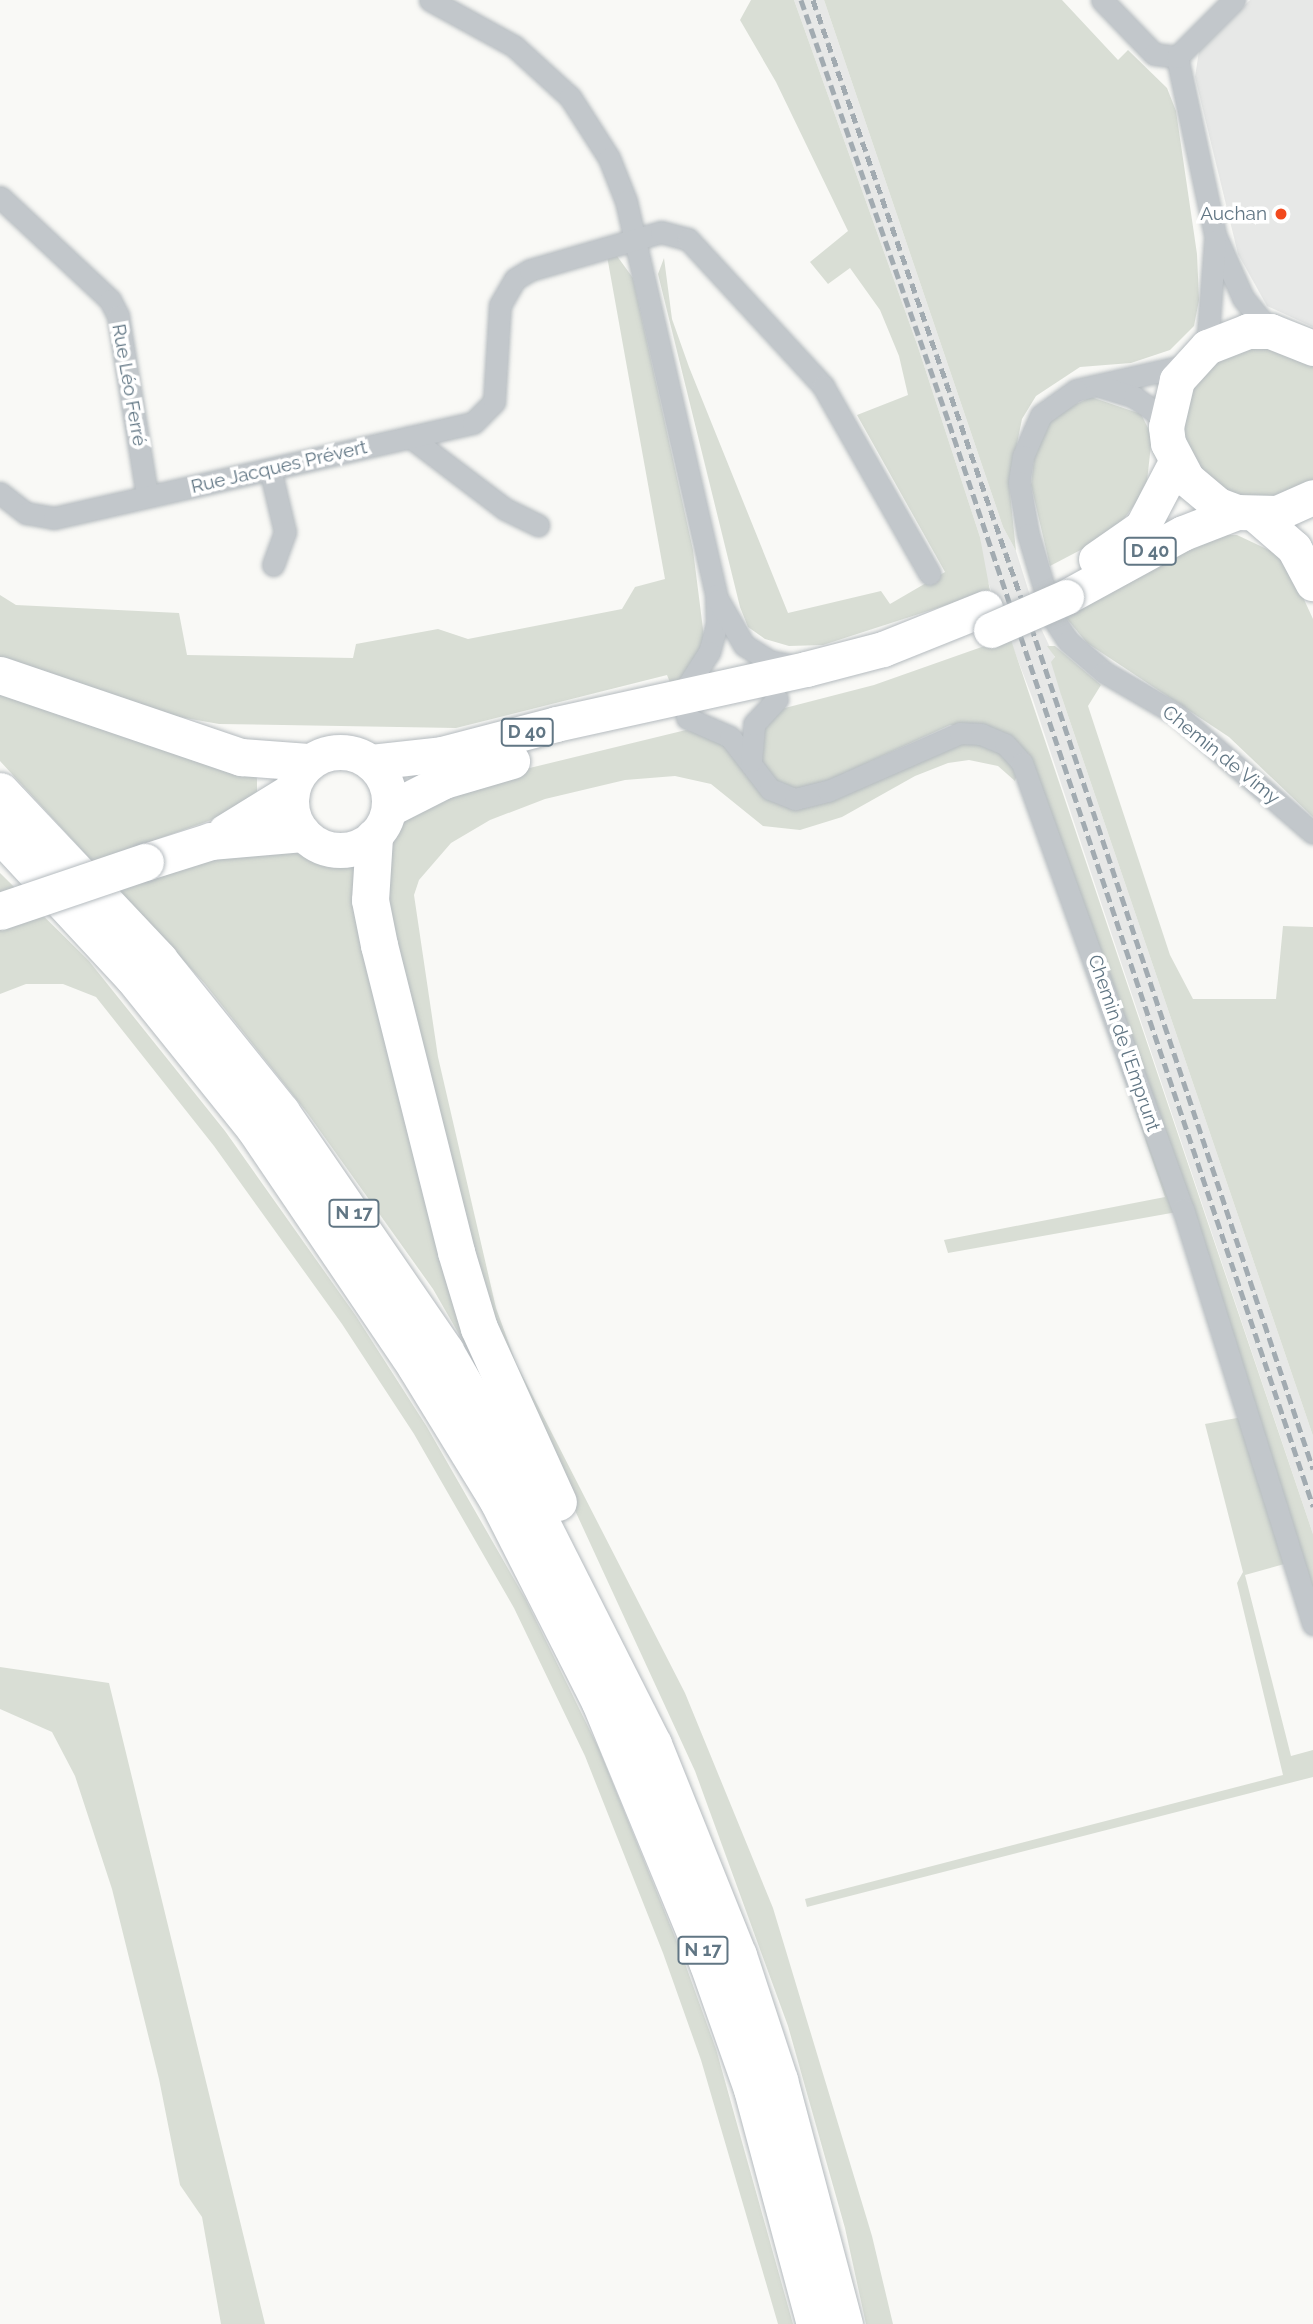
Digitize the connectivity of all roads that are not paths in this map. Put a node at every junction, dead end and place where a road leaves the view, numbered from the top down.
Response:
1 (430, 0) edge
2 (1102, 0) edge
3 (1234, 0) edge
4 (1177, 57) junction
5 (0, 197) edge
6 (1215, 235) junction
7 (635, 240) junction
8 (1270, 331) junction
9 (1313, 348) edge
10 (1197, 356) junction
11 (1094, 384) junction
12 (1166, 419) junction
13 (411, 438) junction
14 (1176, 462) junction
15 (270, 469) junction
16 (0, 494) edge
17 (148, 496) junction
18 (1313, 496) edge
19 (1246, 513) junction
20 (538, 524) dead end
21 (273, 565) dead end
22 (930, 574) dead end
23 (1313, 583) edge
24 (1062, 588) junction
25 (716, 595) junction
26 (988, 619) junction
27 (806, 668) junction
28 (0, 675) edge
29 (777, 699) junction
30 (685, 706) junction
31 (751, 761) junction
32 (371, 762) junction
33 (299, 777) junction
34 (0, 790) edge
35 (381, 823) junction
36 (302, 833) junction
37 (1313, 833) edge
38 (0, 834) edge
39 (211, 841) junction
40 (0, 861) edge
41 (0, 911) edge
42 (133, 978) junction
43 (1313, 1624) edge
44 (627, 1691) junction
45 (815, 2324) edge
46 (844, 2324) edge

1 - 7 street
2 - 4 street
3 - 4 street
4 - 6 street
5 - 17 street, Rue Léo Ferré
6 - 8 street
6 - 10 street
7 - 13 street, Rue Jacques Prévert
7 - 22 street, Rue Jacques Prévert
7 - 25 street
8 - 9 main road
8 - 10 main road
10 - 11 street, Chemin de Vimy
10 - 12 main road
11 - 12 street
11 - 37 street, Chemin de Vimy
12 - 14 main road
13 - 15 street, Rue Jacques Prévert
13 - 20 street
14 - 19 main road
14 - 24 main road, D 40
15 - 17 street, Rue Jacques Prévert
15 - 21 street
16 - 17 street, Rue Jacques Prévert
18 - 19 main road
19 - 23 main road
19 - 24 main road, D 40
24 - 26 main road, D 40
25 - 27 street
25 - 30 street
26 - 27 main road, D 40
26 - 29 main road, D 40
27 - 30 main road, D 40
28 - 33 highway
29 - 30 main road, D 40
29 - 31 street
30 - 31 street, Chemin de l'Emprunt
30 - 32 main road, D 40
30 - 35 main road, D 40
31 - 43 street, Chemin de l'Emprunt
32 - 33 main road
32 - 35 main road
33 - 36 main road
33 - 39 highway
34 - 44 highway, N 17
35 - 36 main road
35 - 44 highway
36 - 39 highway
38 - 42 highway, N 17
39 - 41 highway, bridge
40 - 42 highway
42 - 45 highway, N 17
44 - 46 highway, N 17

